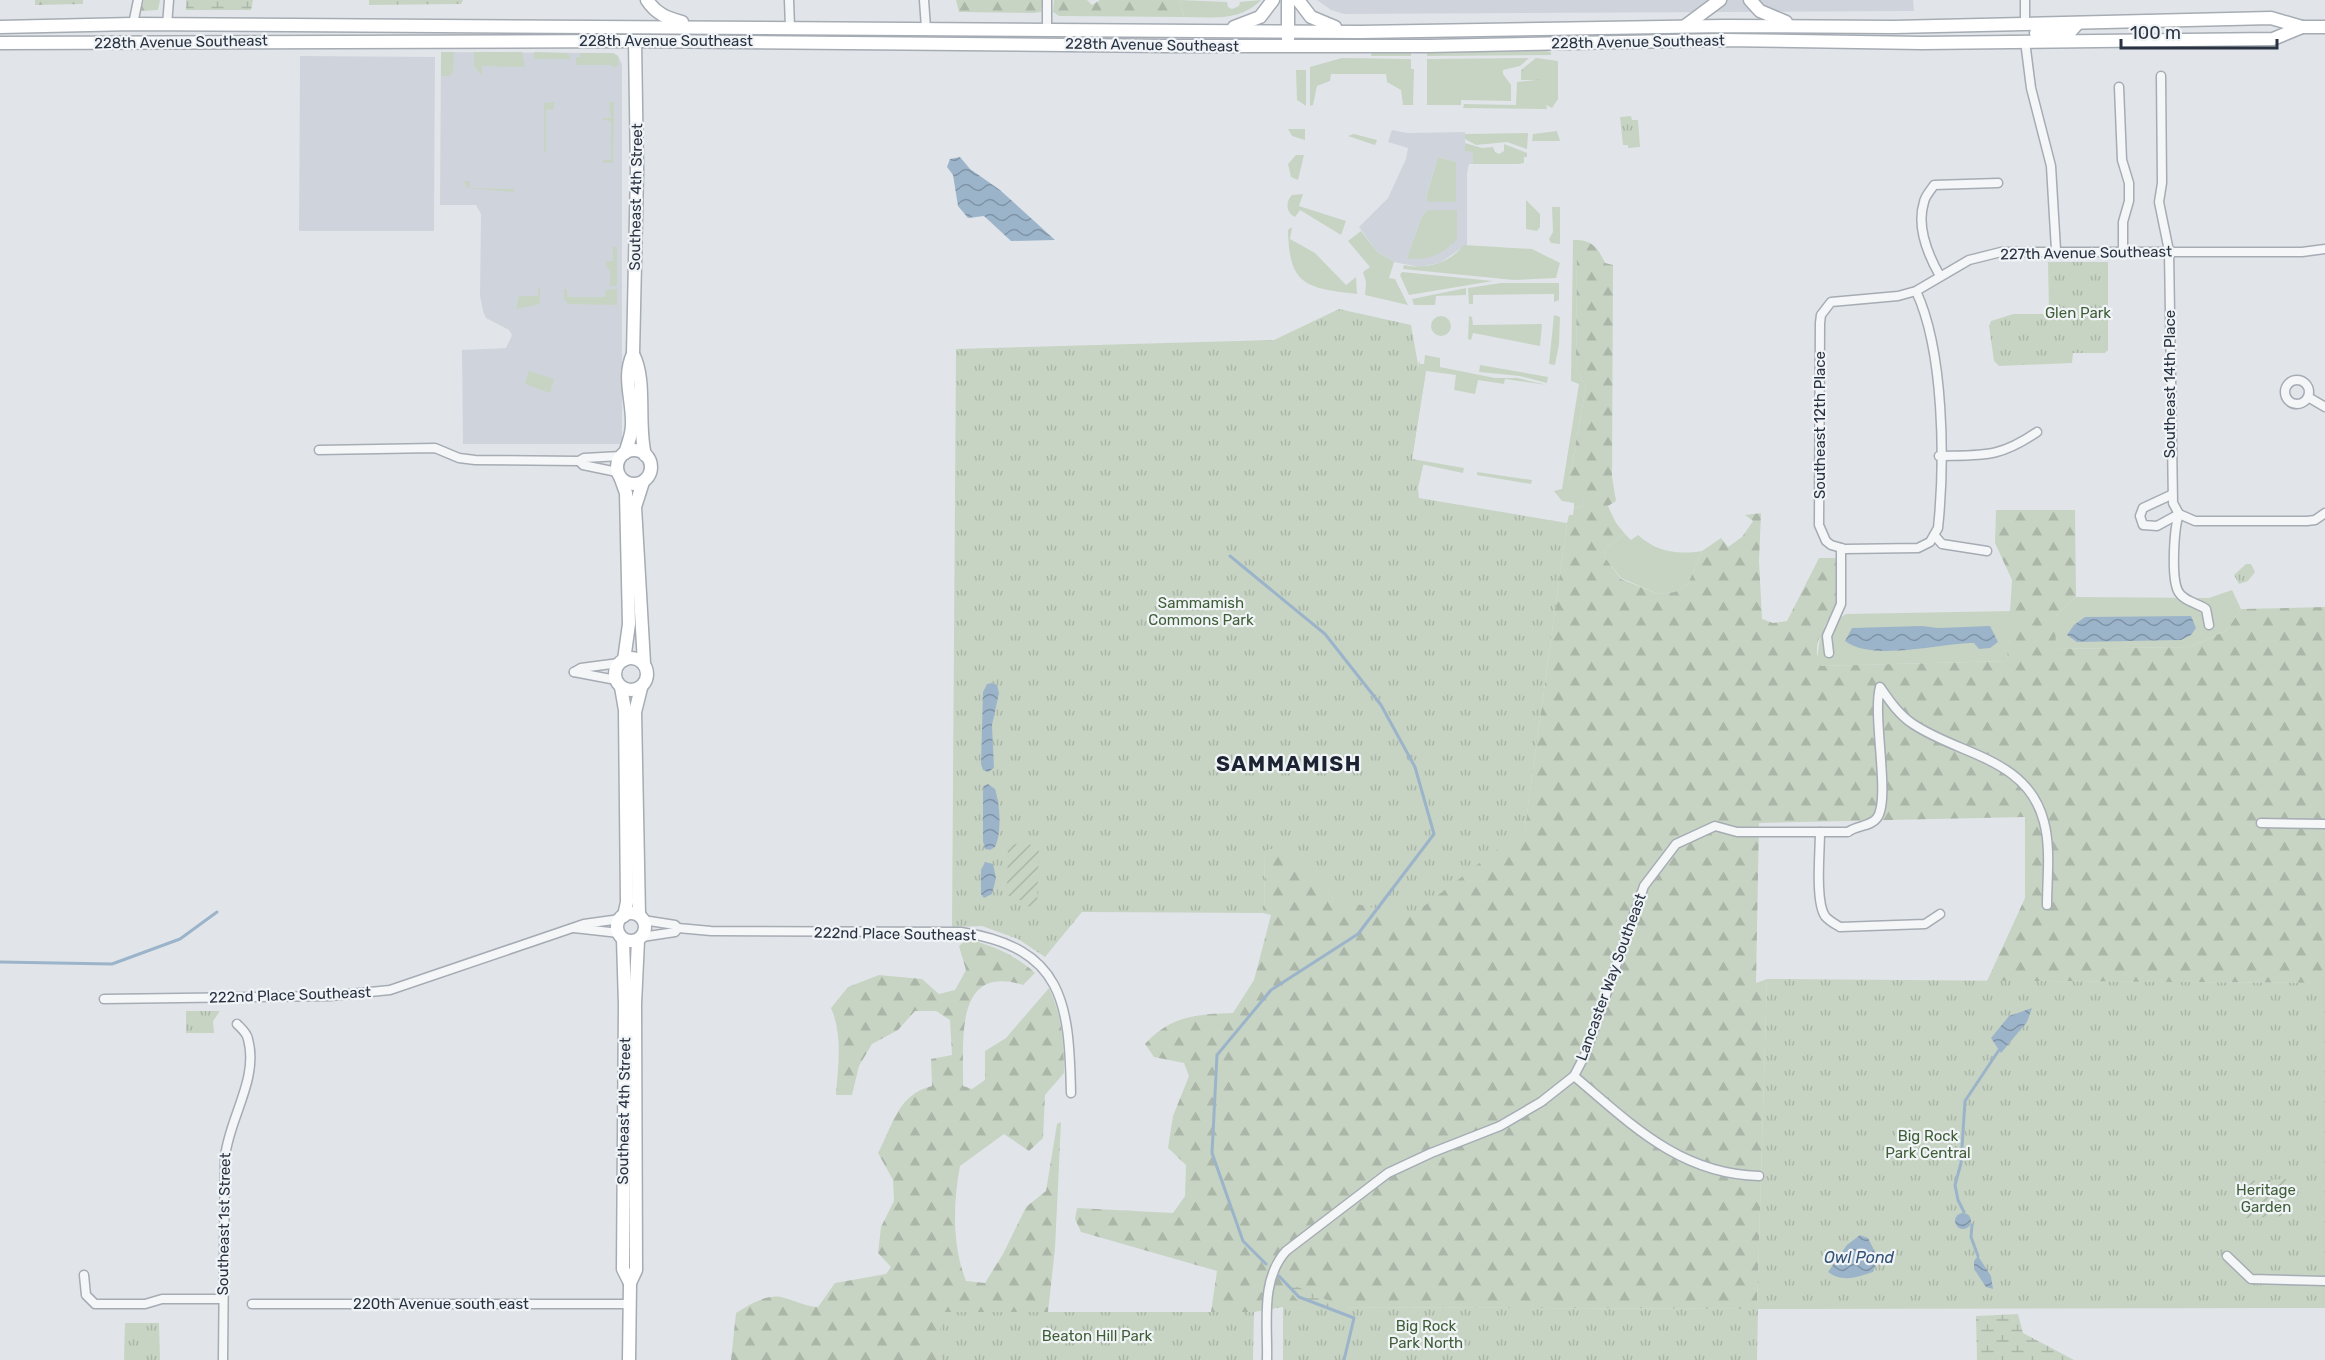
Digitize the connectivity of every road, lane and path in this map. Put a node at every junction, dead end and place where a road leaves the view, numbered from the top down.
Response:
1 (138, 0) edge
2 (169, 0) edge
3 (647, 0) edge
4 (789, 0) edge
5 (924, 0) edge
6 (1047, 0) edge
7 (1273, 0) edge
8 (1287, 0) edge
9 (1298, 0) edge
10 (1720, 0) edge
11 (1750, 0) edge
12 (2025, 0) edge
13 (2078, 23) junction
14 (134, 24) junction
15 (167, 24) junction
16 (2025, 24) junction
17 (1685, 26) junction
18 (1798, 26) junction
19 (1950, 26) junction
20 (0, 27) edge
21 (722, 27) junction
22 (790, 27) junction
23 (2302, 27) junction
24 (2325, 27) edge
25 (926, 28) junction
26 (1047, 29) junction
27 (1220, 31) junction
28 (1288, 31) junction
29 (1360, 32) junction
30 (635, 41) junction
31 (2025, 41) junction
32 (0, 43) edge
33 (1288, 46) junction
34 (2161, 76) dead end
35 (2119, 87) dead end
36 (1998, 183) dead end
37 (2325, 249) edge
38 (2056, 250) junction
39 (2169, 251) junction
40 (2123, 252) junction
41 (1940, 276) junction
42 (1916, 291) junction
43 (1825, 308) joint
44 (633, 354) junction
45 (2308, 397) dead end
46 (2325, 408) edge
47 (2037, 432) dead end
48 (319, 450) dead end
49 (623, 455) junction
50 (645, 455) junction
51 (1940, 456) junction
52 (579, 461) junction
53 (619, 475) junction
54 (643, 482) junction
55 (2171, 495) junction
56 (2325, 513) edge
57 (2179, 514) junction
58 (1932, 539) junction
59 (1841, 548) junction
60 (1987, 551) dead end
61 (2209, 625) dead end
62 (1829, 653) dead end
63 (621, 661) junction
64 (644, 663) junction
65 (619, 684) junction
66 (641, 688) junction
67 (2261, 823) dead end
68 (2325, 824) edge
69 (1820, 832) junction
70 (2047, 905) dead end
71 (1940, 914) dead end
72 (622, 917) junction
73 (641, 918) junction
74 (574, 928) junction
75 (678, 928) junction
76 (621, 936) junction
77 (640, 938) junction
78 (104, 999) dead end
79 (237, 1024) dead end
80 (1574, 1076) junction
81 (1071, 1093) dead end
82 (1759, 1176) dead end
83 (2227, 1256) dead end
84 (84, 1275) dead end
85 (2325, 1281) edge
86 (630, 1282) junction
87 (222, 1299) junction
88 (252, 1304) dead end
89 (629, 1304) junction
90 (223, 1360) edge
91 (628, 1360) edge
92 (1267, 1360) edge

1 - 14 street
2 - 15 street
3 - 21 main road
4 - 22 street
5 - 25 street
6 - 26 street
7 - 27 main road
8 - 28 main road
9 - 29 main road
10 - 17 main road
11 - 18 main road
12 - 16 street
13 - 16 main road, 228th Avenue Southeast
13 - 23 main road, 228th Avenue Southeast
13 - 31 main road
14 - 15 main road, 228th Avenue Southeast
14 - 20 main road, 228th Avenue Southeast
15 - 21 main road, 228th Avenue Southeast
16 - 19 main road, 228th Avenue Southeast
17 - 18 main road, 228th Avenue Southeast
17 - 29 main road, 228th Avenue Southeast
18 - 19 main road, 228th Avenue Southeast
19 - 31 main road
21 - 22 main road, 228th Avenue Southeast
22 - 25 main road, 228th Avenue Southeast
23 - 24 main road, 228th Avenue Southeast
23 - 31 main road, 228th Avenue Southeast
25 - 26 main road, 228th Avenue Southeast
26 - 27 main road, 228th Avenue Southeast
27 - 28 main road, 228th Avenue Southeast
28 - 29 main road, 228th Avenue Southeast
28 - 33 main road
30 - 32 main road, 228th Avenue Southeast
30 - 33 main road, 228th Avenue Southeast
30 - 44 main road, Southeast 4th Street
31 - 33 main road, 228th Avenue Southeast
31 - 38 street
34 - 39 street, Southeast 14th Place
35 - 40 street
36 - 41 street
37 - 39 street, 227th Avenue Southeast
38 - 40 street, 227th Avenue Southeast
38 - 41 street, 227th Avenue Southeast
39 - 40 street, 227th Avenue Southeast
39 - 55 street, Southeast 14th Place
41 - 42 street, 227th Avenue Southeast
42 - 43 street, 227th Avenue Southeast
42 - 51 street
43 - 59 street, Southeast 12th Place
44 - 49 main road, Southeast 4th Street
44 - 50 main road, Southeast 4th Street
45 - 46 street
47 - 51 street
48 - 52 street
49 - 50 main road
49 - 52 street
49 - 53 main road
50 - 54 main road
51 - 58 street
52 - 53 street
53 - 54 main road
53 - 63 main road
54 - 64 main road
55 - 57 street, Southeast 14th Place
55 - 57 street
56 - 57 street
57 - 61 street
58 - 59 street
58 - 60 street
59 - 62 street
63 - 64 main road
63 - 65 main road
63 - 65 street
64 - 66 main road
65 - 66 main road
65 - 72 main road
66 - 73 main road
67 - 68 street
69 - 70 street, Lancaster Way Southeast
69 - 71 street
69 - 80 street, Lancaster Way Southeast
72 - 73 main road
72 - 74 street, 222nd Place Southeast
72 - 76 main road
73 - 75 street, 222nd Place Southeast
73 - 77 main road
74 - 76 street, 222nd Place Southeast
74 - 78 street, 222nd Place Southeast
75 - 77 street, 222nd Place Southeast
75 - 81 street, 222nd Place Southeast
76 - 77 main road
76 - 86 main road, Southeast 4th Street
77 - 86 main road, Southeast 4th Street
79 - 87 street, Southeast 1st Street
80 - 82 street
80 - 92 street, Lancaster Way Southeast
83 - 85 street
84 - 87 street
86 - 89 main road, Southeast 4th Street
87 - 90 street, Southeast 1st Street
88 - 89 street, 220th Avenue south east
89 - 91 main road, Southeast 4th Street

